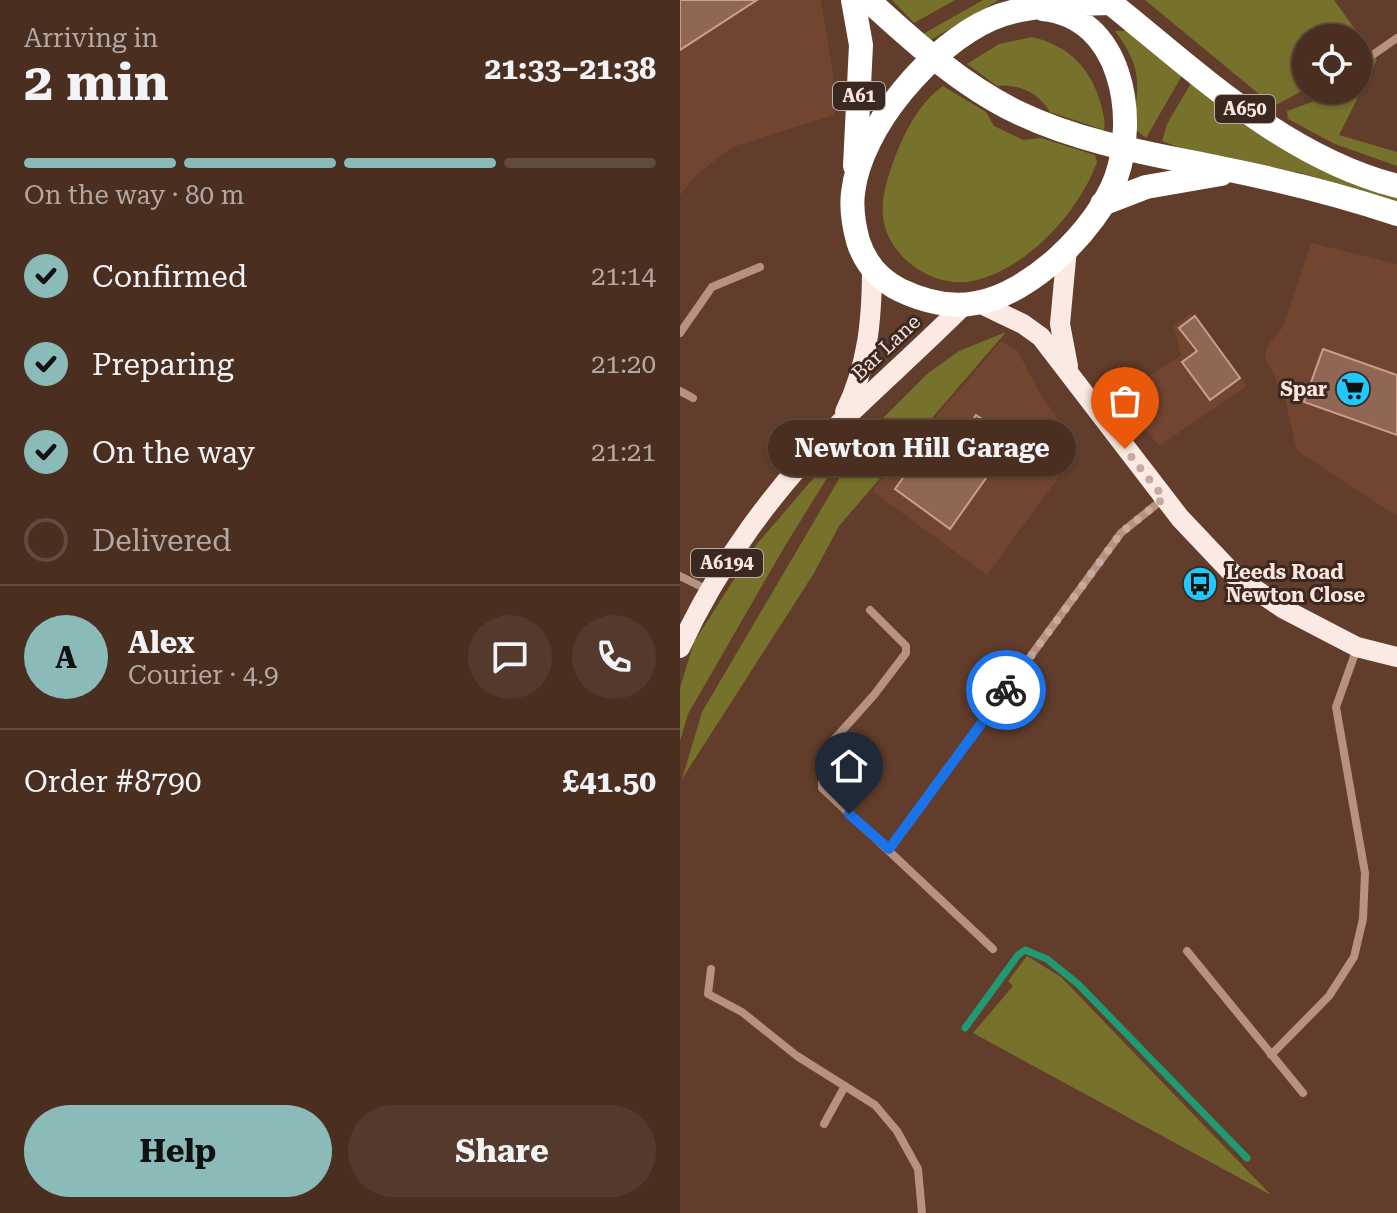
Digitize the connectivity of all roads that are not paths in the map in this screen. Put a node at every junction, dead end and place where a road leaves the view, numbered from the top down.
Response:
1 (853, 0) edge
2 (868, 0) edge
3 (1109, 1) edge
4 (1038, 4) edge
5 (1397, 38) edge
6 (1374, 54) dead end
7 (934, 58) junction
8 (1123, 148) junction
9 (1239, 172) junction
10 (1397, 186) edge
11 (853, 192) junction
12 (1102, 204) junction
13 (1397, 214) edge
14 (1067, 248) junction
15 (760, 267) dead end
16 (872, 267) junction
17 (972, 304) junction
18 (680, 333) edge
19 (1071, 378) junction
20 (680, 391) edge
21 (693, 398) dead end
22 (840, 423) junction
23 (1164, 498) junction
24 (680, 576) edge
25 (710, 591) junction
26 (870, 610) dead end
27 (1357, 647) junction
28 (680, 648) edge
29 (1397, 657) edge
30 (889, 849) junction
31 (993, 949) dead end
32 (1187, 951) dead end
33 (711, 969) dead end
34 (1271, 1055) junction
35 (845, 1086) junction
36 (1303, 1093) dead end
37 (824, 1124) dead end
38 (922, 1213) edge

1 - 11 highway, A61
2 - 7 highway
3 - 4 highway, A650
3 - 10 highway, A650
4 - 7 highway, A61
4 - 8 highway
5 - 6 street
7 - 8 highway
7 - 11 highway, A61
8 - 9 highway
8 - 12 highway
9 - 12 highway
9 - 13 highway
11 - 16 highway, A61
12 - 14 highway
14 - 17 highway
14 - 19 main road, A61
15 - 18 street
16 - 17 highway, A61
16 - 22 main road, Bar Lane / A6194
17 - 19 main road, A61
17 - 22 main road, Bar Lane / A6194
19 - 23 main road, A61
20 - 21 street
22 - 25 main road, Bar Lane / A6194
23 - 27 main road, A61
23 - 30 street
24 - 25 street
25 - 28 main road, Bar Lane / A6194
26 - 30 street
27 - 29 main road, A61
27 - 34 street
30 - 31 street
32 - 34 street
33 - 35 street
34 - 36 street
35 - 37 street
35 - 38 street

